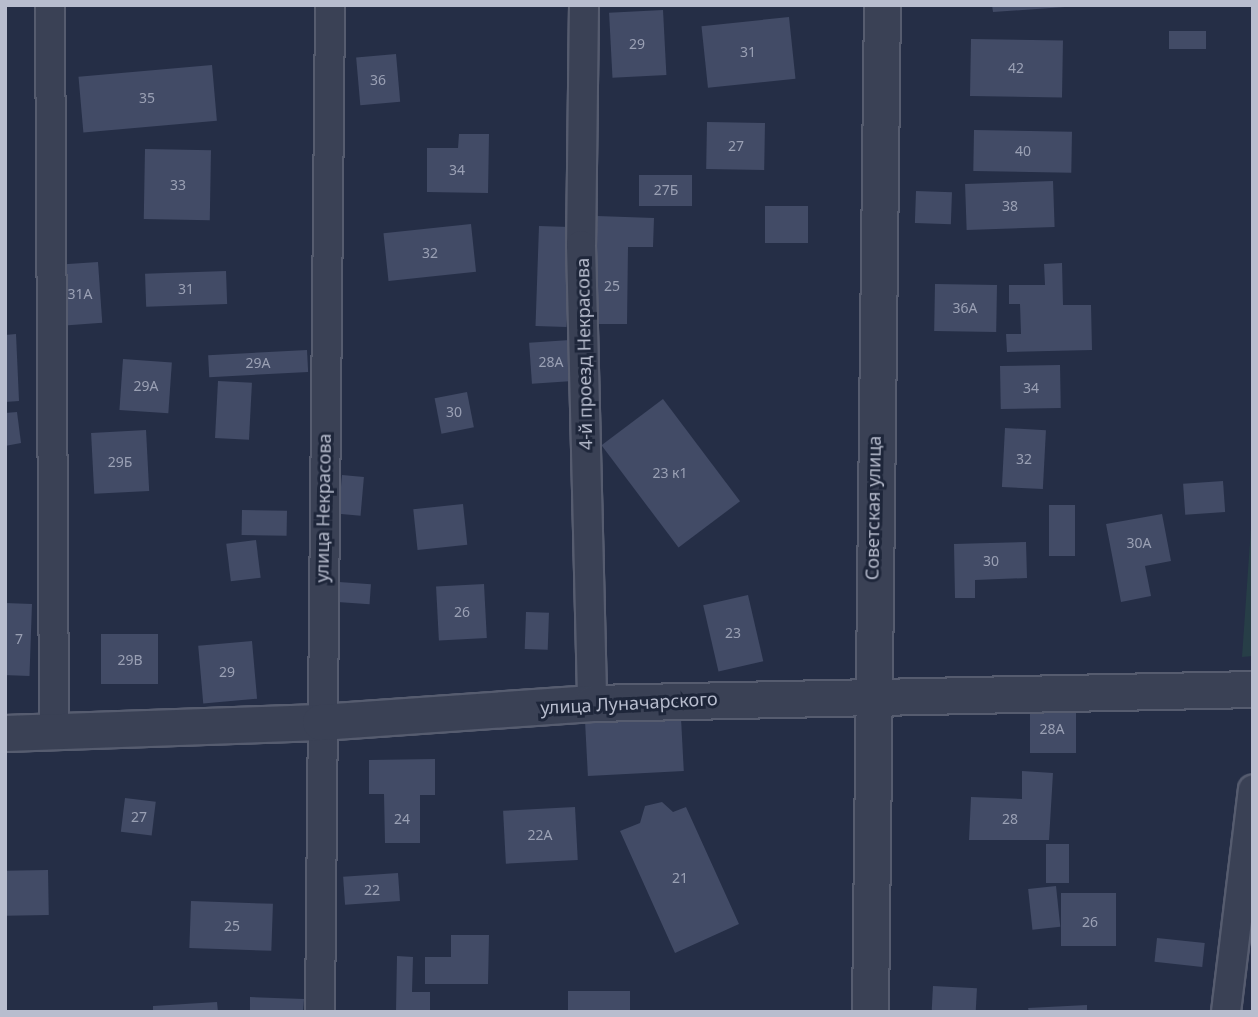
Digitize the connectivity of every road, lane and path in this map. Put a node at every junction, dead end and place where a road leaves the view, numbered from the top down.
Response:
1 (50, 5) edge
2 (330, 5) edge
3 (584, 5) edge
4 (882, 5) edge
5 (1253, 689) edge
6 (869, 694) junction
7 (592, 703) junction
8 (320, 722) junction
9 (54, 731) junction
10 (5, 733) edge
11 (1253, 790) edge
12 (320, 1012) edge
13 (870, 1012) edge
14 (1226, 1012) edge

1 - 9 street
2 - 8 street, улица Некрасова
3 - 7 street, 4-й проезд Некрасова
4 - 6 street, Советская улица
5 - 6 street, улица Луначарского
6 - 7 street, улица Луначарского
6 - 13 street, Советская улица
7 - 8 street, улица Луначарского
8 - 9 street, улица Луначарского
8 - 12 street, улица Некрасова
9 - 10 street, улица Луначарского
11 - 14 street

